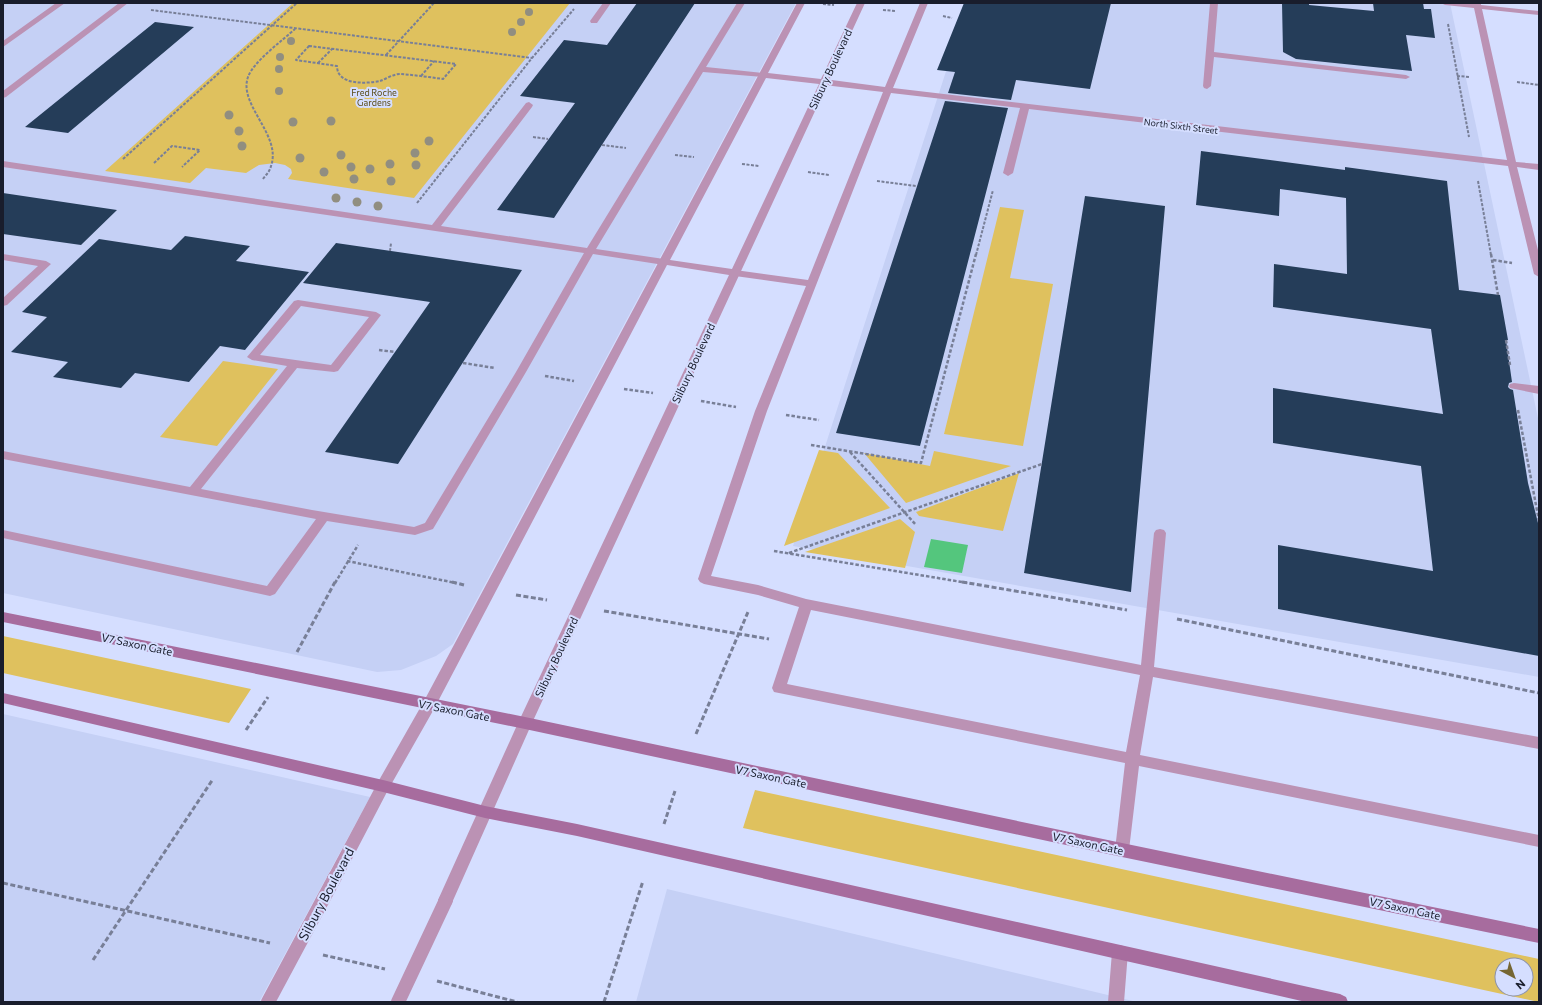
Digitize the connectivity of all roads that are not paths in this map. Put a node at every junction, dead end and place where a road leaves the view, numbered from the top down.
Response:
1 (60, 3) edge
2 (124, 3) edge
3 (607, 3) edge
4 (741, 3) edge
5 (801, 3) edge
6 (860, 3) edge
7 (924, 3) edge
8 (1214, 3) edge
9 (1445, 3) edge
10 (1477, 5) edge
11 (1539, 13) edge
12 (594, 21) dead end
13 (3, 45) edge
14 (1210, 54) junction
15 (703, 68) junction
16 (763, 75) junction
17 (1406, 77) dead end
18 (824, 82) junction
19 (1207, 86) dead end
20 (888, 90) junction
21 (3, 95) edge
22 (529, 105) dead end
23 (1026, 107) junction
24 (3, 164) edge
25 (1512, 164) junction
26 (1539, 167) edge
27 (1008, 174) road end
28 (434, 228) junction
29 (590, 251) junction
30 (3, 257) edge
31 (664, 262) junction
32 (735, 273) junction
33 (1539, 274) edge
34 (812, 284) junction
35 (3, 303) edge
36 (294, 364) junction
37 (1514, 386) road end
38 (1539, 390) edge
39 (3, 455) edge
40 (194, 490) junction
41 (324, 517) junction
42 (1160, 533) dead end
43 (3, 534) edge
44 (806, 604) junction
45 (3, 617) edge
46 (1147, 671) junction
47 (3, 698) edge
48 (429, 705) junction
49 (526, 724) junction
50 (1539, 743) edge
51 (1132, 760) junction
52 (383, 786) junction
53 (485, 812) junction
54 (1539, 841) edge
55 (1122, 850) junction
56 (1539, 936) edge
57 (1120, 952) junction
58 (268, 1002) edge
59 (398, 1002) edge
60 (1116, 1002) edge
61 (1340, 1002) edge

1 - 13 street
2 - 21 street
3 - 12 street
4 - 15 street
5 - 16 street
6 - 18 street, Silbury Boulevard
7 - 20 street
8 - 14 street
9 - 10 street
10 - 11 street
10 - 25 street
14 - 17 street
14 - 19 street
15 - 16 street, North Sixth Street
15 - 29 street
16 - 18 street, North Sixth Street
16 - 31 street
18 - 20 street, North Sixth Street
18 - 32 street, Silbury Boulevard
20 - 23 street, North Sixth Street
20 - 34 street
22 - 28 street
23 - 25 street, North Sixth Street
23 - 27 street
24 - 28 street
25 - 26 street, North Sixth Street
25 - 33 street
28 - 29 street
29 - 31 street
29 - 41 street
30 - 35 street
31 - 32 street
31 - 48 street
32 - 34 street
32 - 49 street, Silbury Boulevard
34 - 44 street
36 - 36 street
36 - 40 street
37 - 38 street
39 - 40 street
40 - 41 street
41 - 43 street
42 - 46 street
44 - 46 street
44 - 51 street
45 - 48 street, V7 Saxon Gate
46 - 50 street
46 - 51 street
47 - 52 street
48 - 49 street, V7 Saxon Gate
48 - 52 street, Silbury Boulevard
49 - 53 street, Silbury Boulevard
49 - 55 street, V7 Saxon Gate
51 - 54 street
51 - 55 street
52 - 53 street
52 - 58 street, Silbury Boulevard, bridge
53 - 57 street
53 - 59 street, bridge
55 - 56 street, V7 Saxon Gate
57 - 60 street
57 - 61 street

